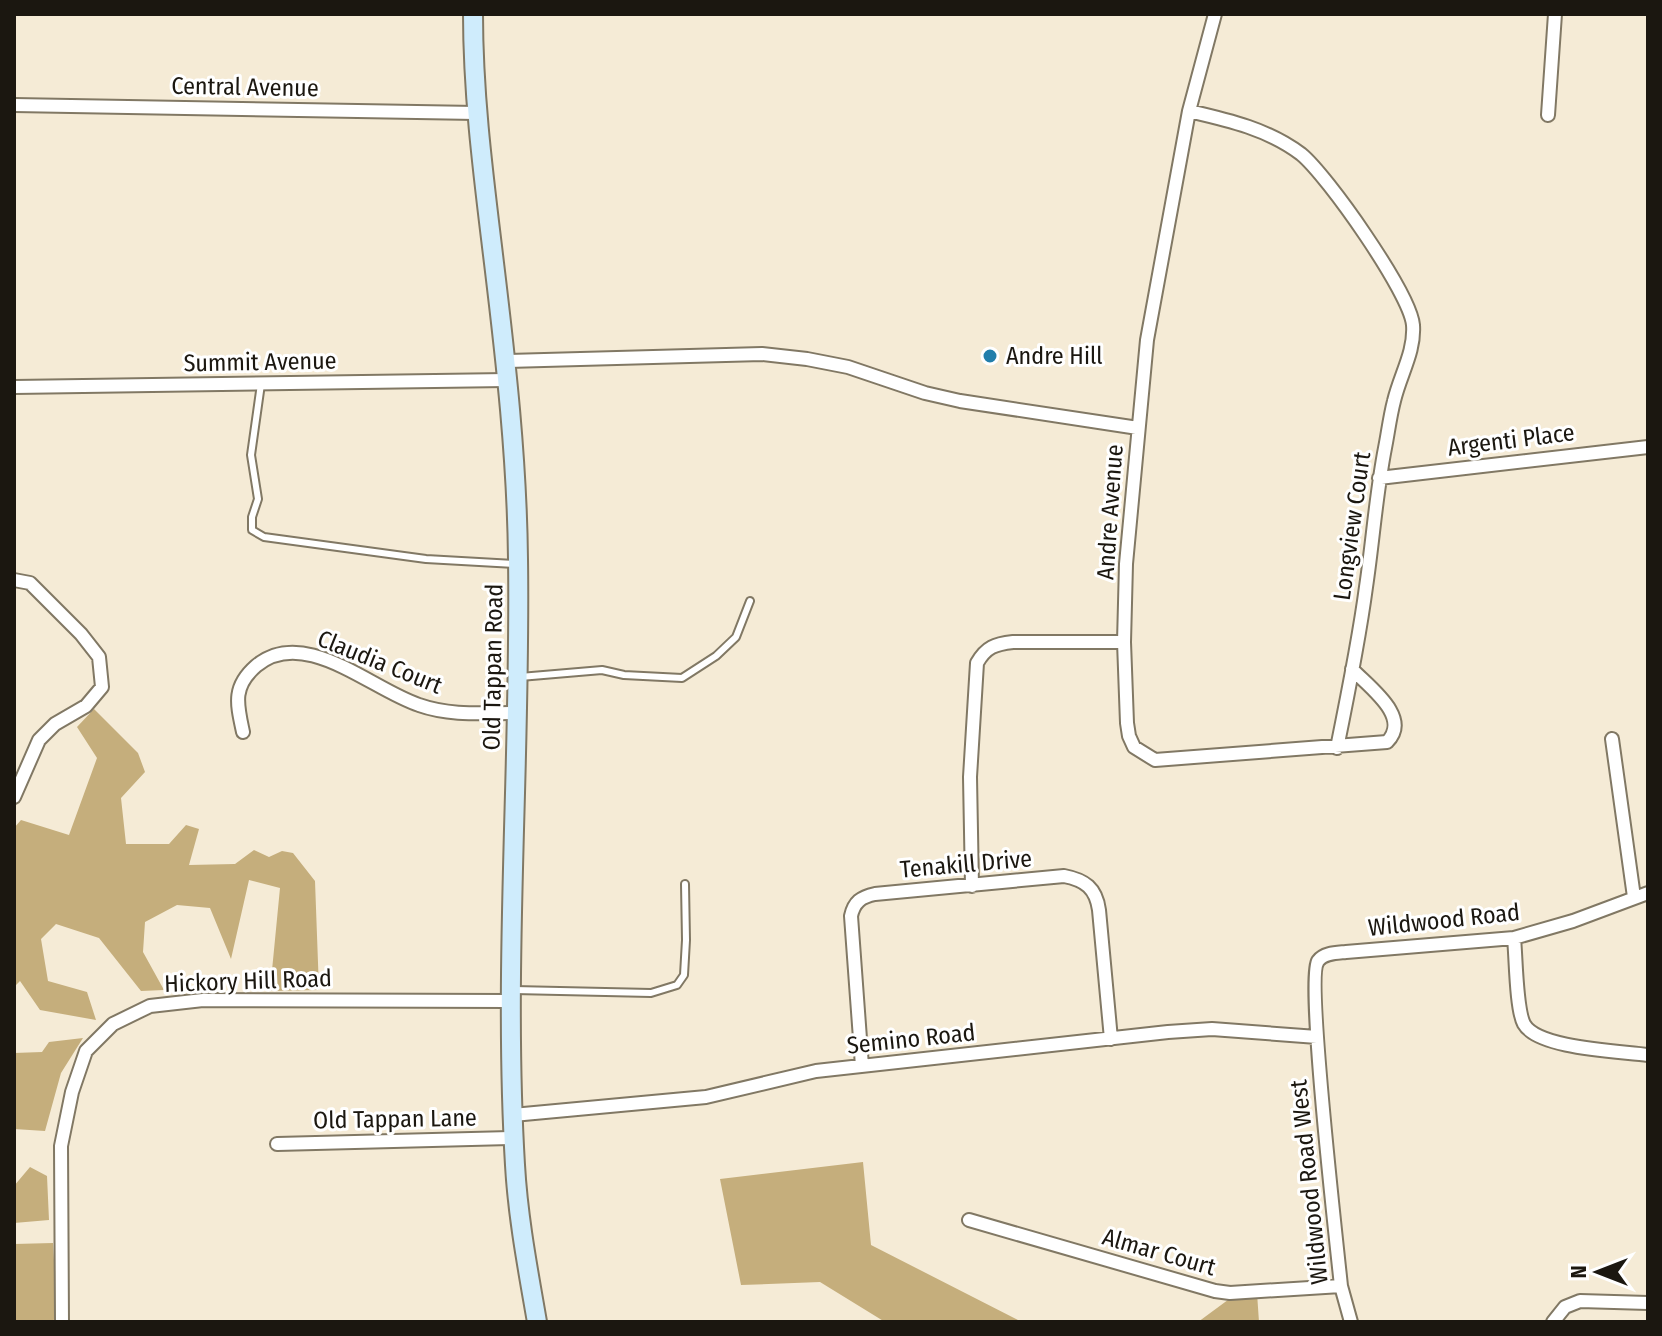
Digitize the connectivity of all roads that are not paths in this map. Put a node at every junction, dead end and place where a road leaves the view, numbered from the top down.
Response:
1 (473, 14) edge
2 (1215, 14) edge
3 (1555, 14) edge
4 (14, 105) edge
5 (1189, 111) junction
6 (476, 113) junction
7 (1548, 115) dead end
8 (505, 361) junction
9 (507, 380) junction
10 (261, 384) junction
11 (14, 387) edge
12 (1138, 428) junction
13 (1648, 447) edge
14 (1379, 478) junction
15 (518, 564) junction
16 (14, 580) edge
17 (750, 601) dead end
18 (1124, 642) junction
19 (1352, 669) junction
20 (517, 677) junction
21 (516, 713) junction
22 (243, 732) dead end
23 (1612, 739) dead end
24 (1337, 748) junction
25 (14, 797) edge
26 (685, 884) dead end
27 (972, 886) junction
28 (1648, 893) edge
29 (1634, 897) junction
30 (1514, 938) junction
31 (510, 996) junction
32 (1317, 1037) junction
33 (1111, 1039) junction
34 (1648, 1055) edge
35 (862, 1066) junction
36 (513, 1115) junction
37 (514, 1138) junction
38 (277, 1144) dead end
39 (969, 1220) dead end
40 (1341, 1286) junction
41 (1648, 1303) edge
42 (62, 1322) edge
43 (537, 1322) edge
44 (1351, 1322) edge
45 (1553, 1322) edge

1 - 6 main road, Old Tappan Road
2 - 5 street, Andre Avenue
3 - 7 street
4 - 6 street, Central Avenue
5 - 12 street, Andre Avenue
5 - 14 street, Longview Court
6 - 8 main road, Old Tappan Road
8 - 9 main road, Old Tappan Road
8 - 12 street
9 - 10 street, Summit Avenue
9 - 15 main road, Old Tappan Road
10 - 11 street, Summit Avenue
10 - 15 lane
12 - 18 street, Andre Avenue
13 - 14 street, Argenti Place
14 - 19 street, Longview Court
15 - 20 main road, Old Tappan Road
16 - 25 street
17 - 20 lane
18 - 24 street
18 - 27 street
19 - 24 street, Longview Court
19 - 24 street
20 - 21 main road, Old Tappan Road
21 - 22 street, Claudia Court
21 - 31 main road, Old Tappan Road
23 - 29 street
26 - 31 lane
27 - 33 street, Tenakill Drive
27 - 35 street, Tenakill Drive
28 - 29 street, Wildwood Road
29 - 30 street, Wildwood Road
30 - 32 street, Wildwood Road
30 - 34 street
31 - 36 main road, Old Tappan Road
31 - 42 street, Hickory Hill Road
32 - 33 street, Semino Road
32 - 40 street, Wildwood Road West
33 - 35 street, Semino Road
35 - 36 street, Semino Road
36 - 37 main road, Old Tappan Road
37 - 38 street, Old Tappan Lane
37 - 43 main road, Old Tappan Road
39 - 40 street, Almar Court
40 - 44 street, Wildwood Road West
41 - 45 street

